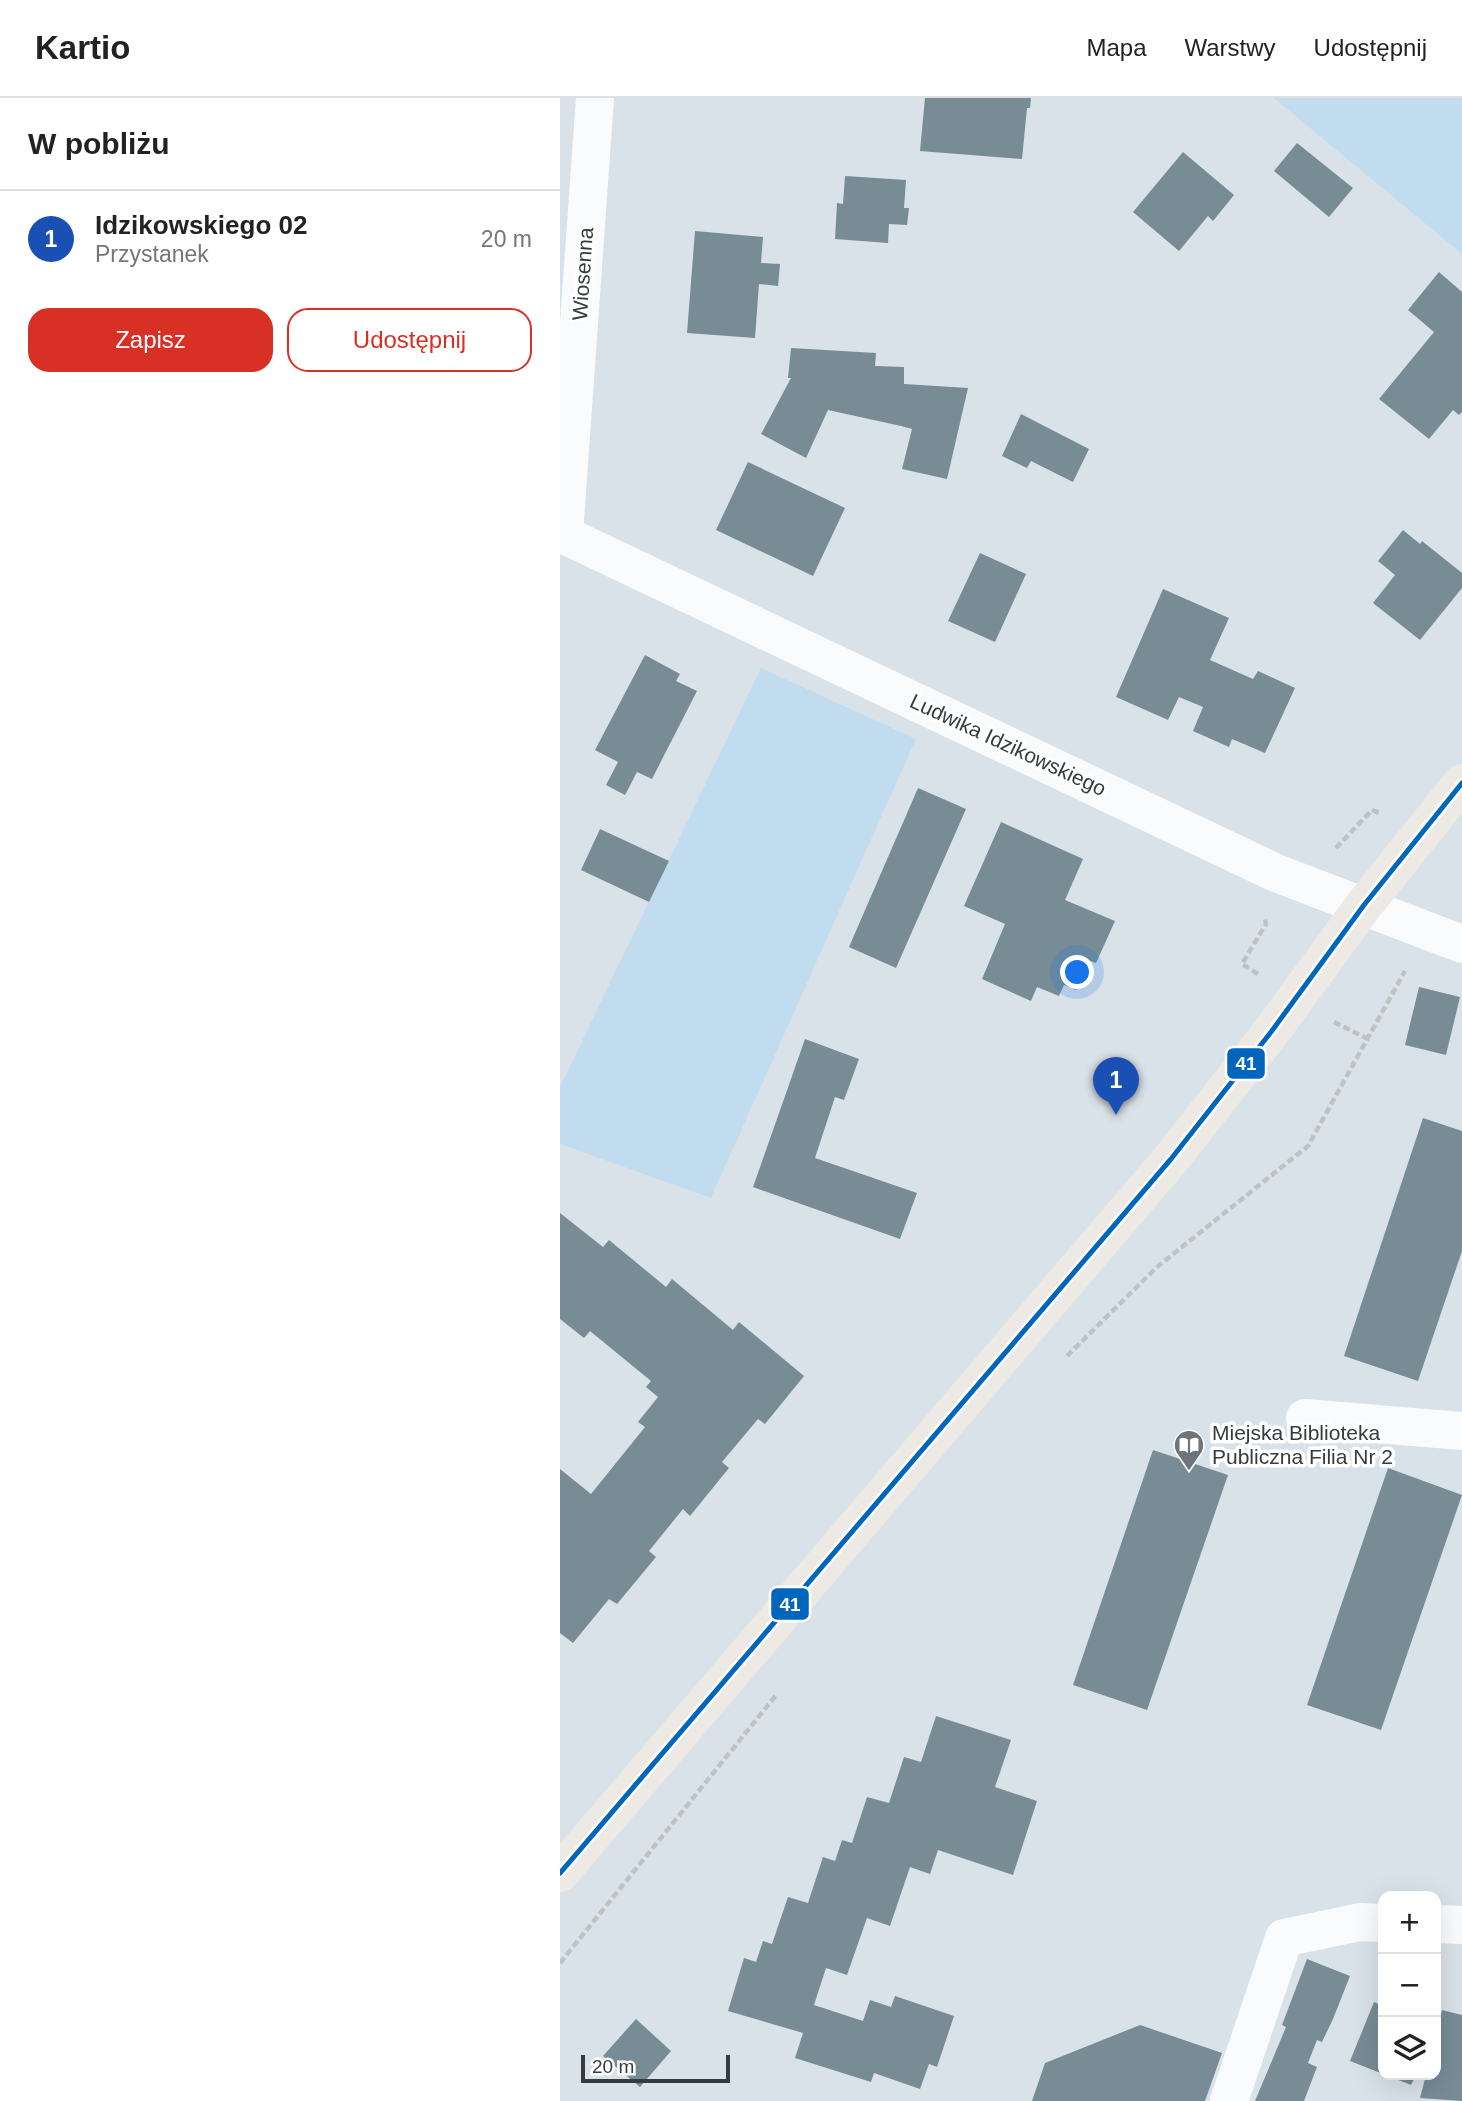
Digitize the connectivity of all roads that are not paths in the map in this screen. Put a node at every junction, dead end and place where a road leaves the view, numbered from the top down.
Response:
1 (595, 98) edge
2 (562, 534) edge
3 (1462, 783) edge
4 (1364, 905) junction
5 (1460, 943) edge
6 (1305, 1418) dead end
7 (1462, 1431) edge
8 (560, 1873) edge
9 (1378, 1923) edge
10 (1441, 1924) edge
11 (1462, 1925) edge
12 (1229, 2101) edge

1 - 2 street, Wiosenna
2 - 4 street, Ludwika Idzikowskiego
3 - 4 main road
4 - 5 street, Ludwika Idzikowskiego
4 - 8 main road
6 - 7 street
9 - 12 street
10 - 11 street

